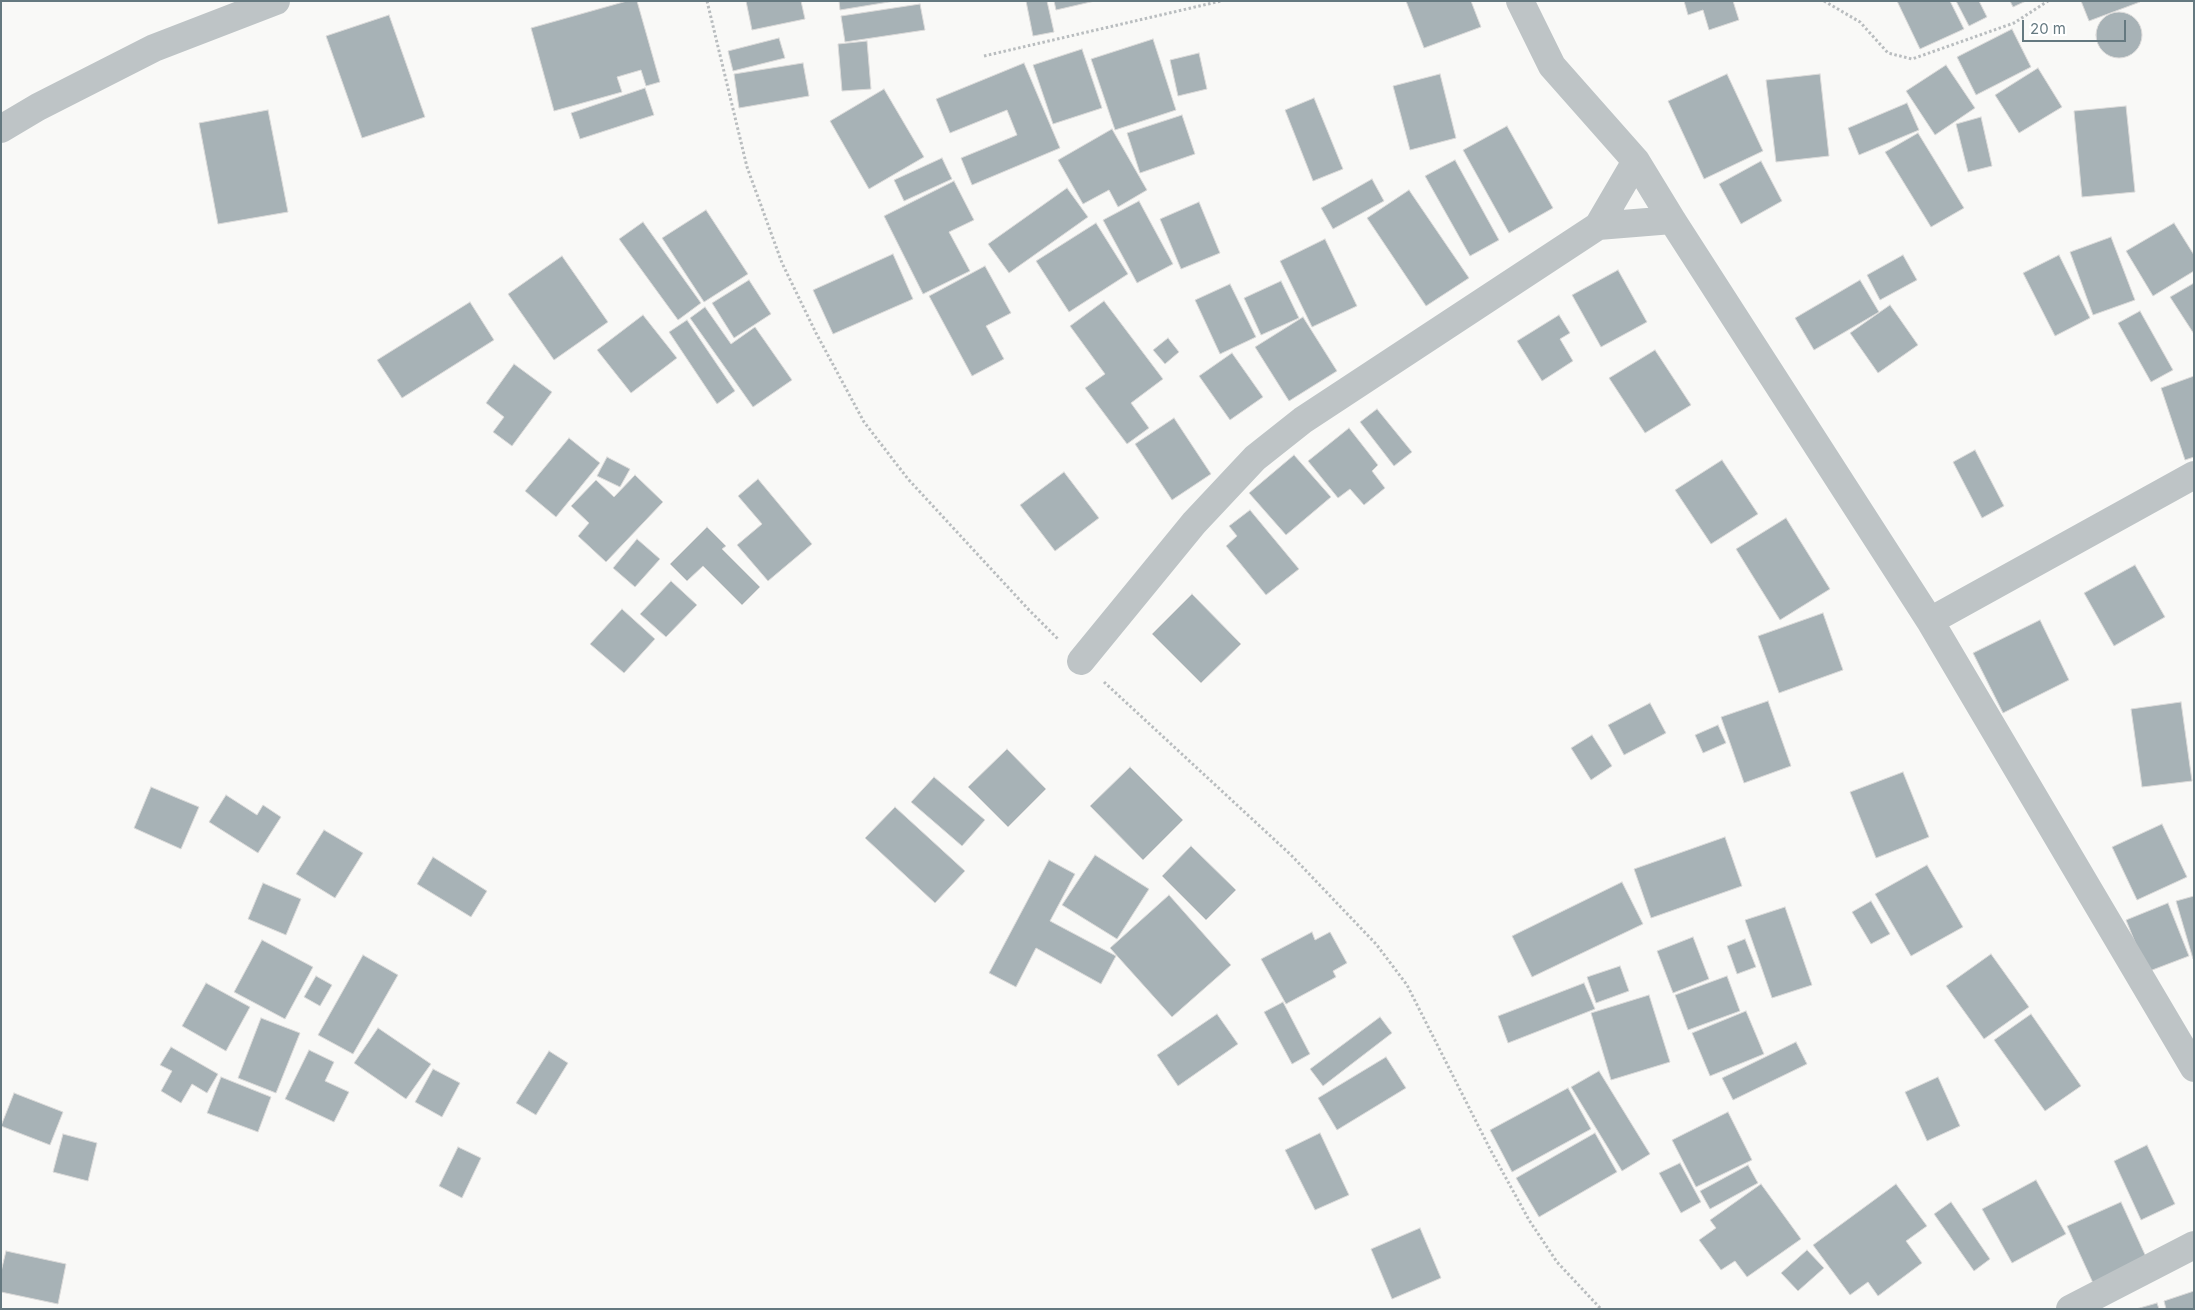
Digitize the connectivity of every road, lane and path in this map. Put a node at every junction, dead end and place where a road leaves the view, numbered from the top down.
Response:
1 (276, 1) edge
2 (707, 1) edge
3 (1221, 1) edge
4 (1520, 1) edge
5 (1824, 1) edge
6 (2048, 1) edge
7 (984, 56) dead end
8 (1, 129) edge
9 (1636, 161) junction
10 (1672, 220) junction
11 (1598, 226) junction
12 (2194, 475) edge
13 (1930, 621) junction
14 (1081, 661) junction
15 (2194, 1068) edge
16 (2194, 1245) edge
17 (1601, 1309) edge
18 (2070, 1309) edge

1 - 8 street
2 - 14 path
3 - 7 path
4 - 9 street
5 - 6 path
9 - 10 street
9 - 11 street
10 - 11 street
10 - 13 street
11 - 14 street
12 - 13 street
13 - 15 street
14 - 17 path
16 - 18 street

